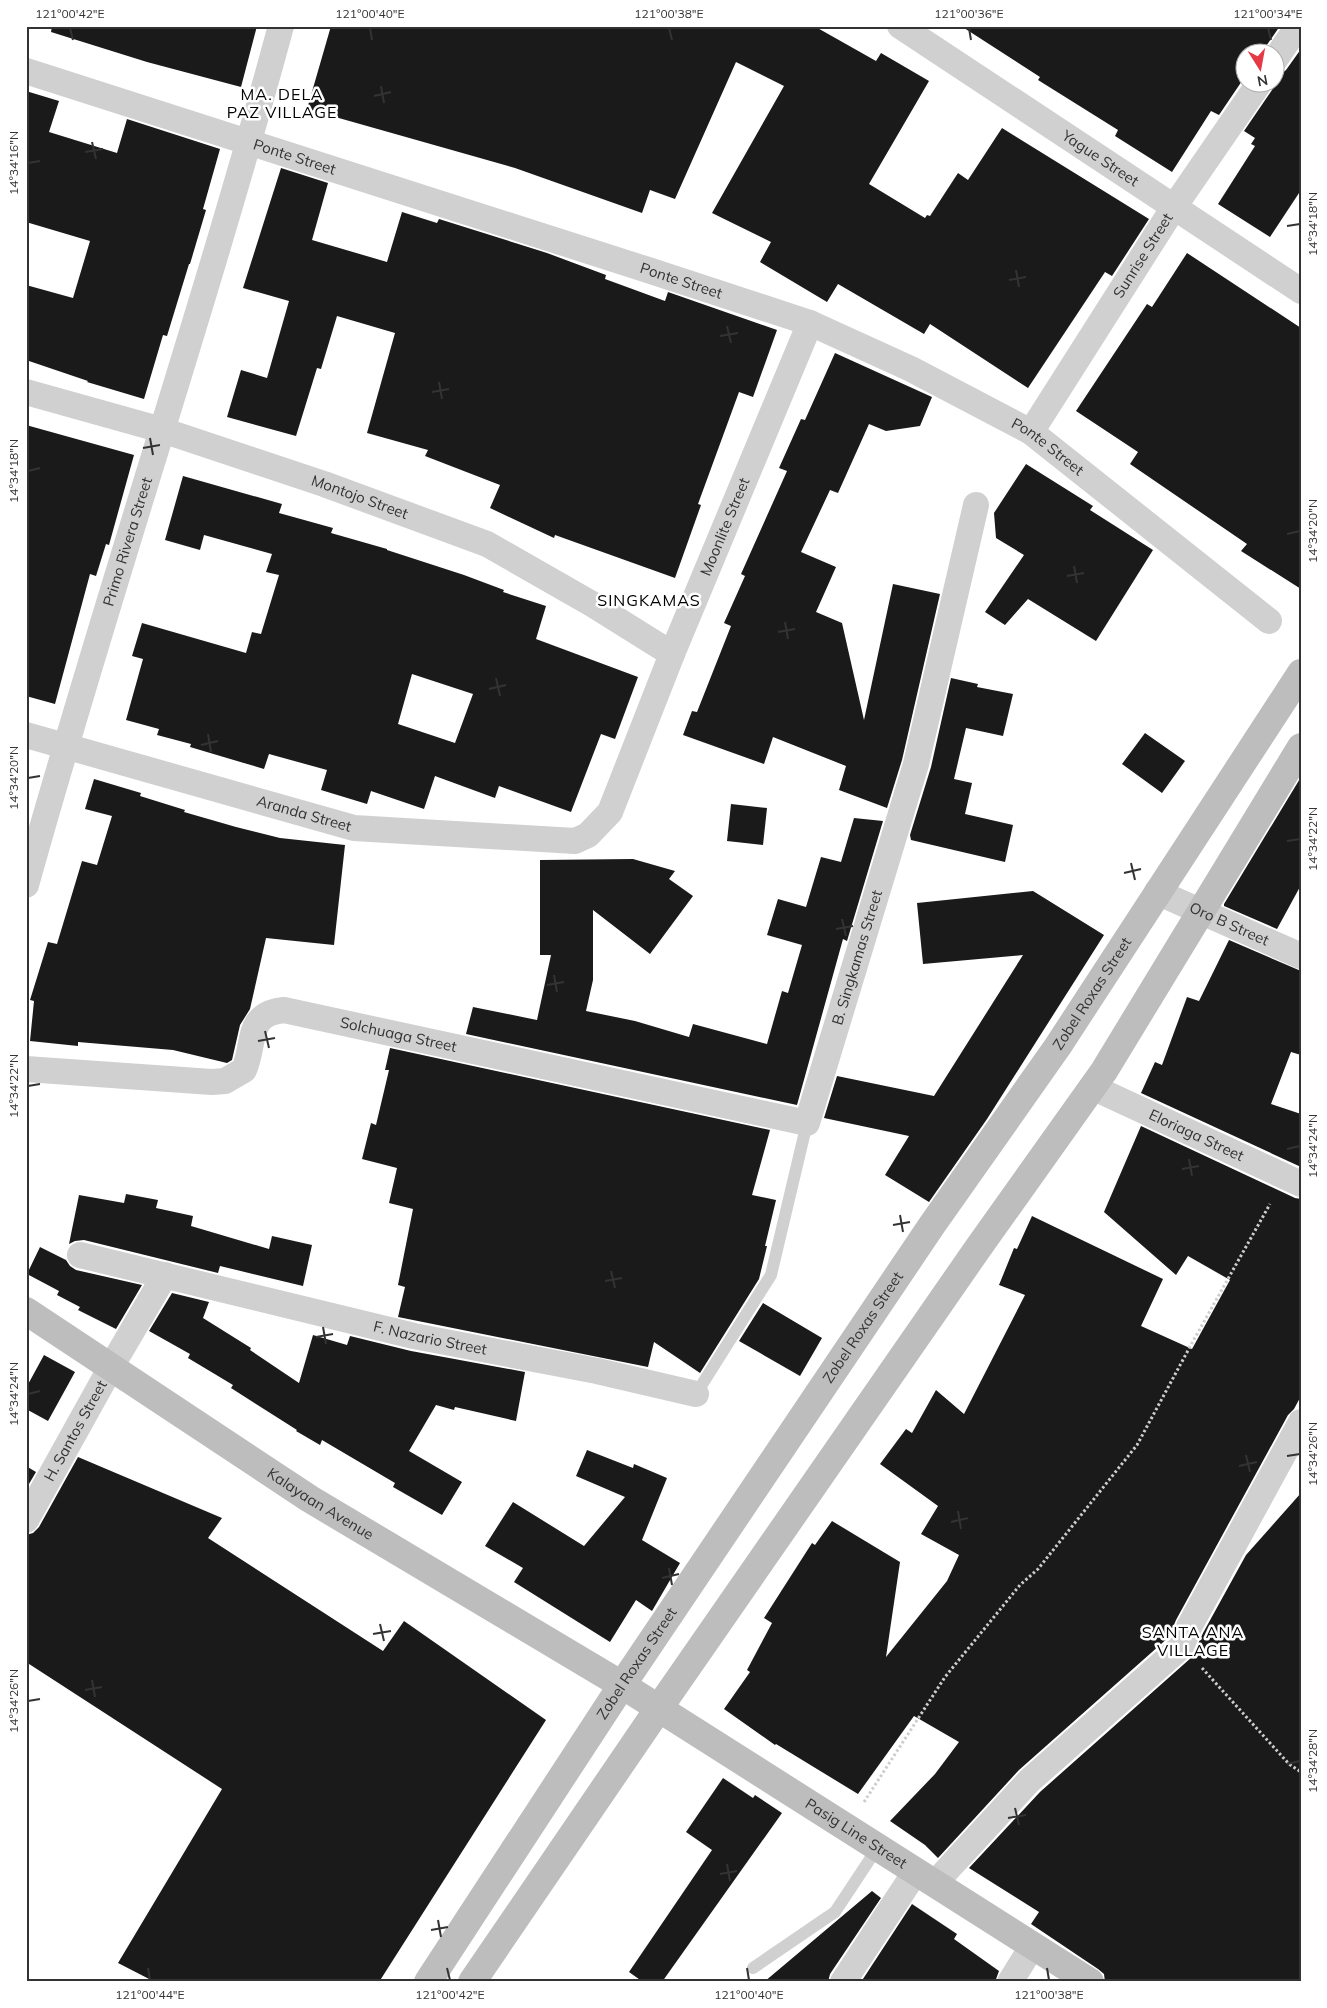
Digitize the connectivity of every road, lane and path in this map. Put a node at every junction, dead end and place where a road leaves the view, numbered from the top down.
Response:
1 (281, 26) edge
2 (900, 26) edge
3 (1298, 26) edge
4 (1284, 46) edge
5 (26, 71) edge
6 (1253, 92) edge
7 (249, 142) junction
8 (1174, 207) junction
9 (1301, 292) edge
10 (810, 323) junction
11 (26, 392) edge
12 (162, 430) junction
13 (1031, 432) junction
14 (976, 505) dead end
15 (1269, 621) dead end
16 (672, 654) junction
17 (1301, 673) edge
18 (26, 735) edge
19 (65, 746) junction
20 (1301, 747) edge
21 (588, 836) joint
22 (26, 885) edge
23 (1157, 892) junction
24 (1201, 912) junction
25 (1301, 956) edge
26 (26, 1069) edge
27 (1092, 1087) junction
28 (807, 1123) junction
29 (1293, 1181) edge
30 (80, 1255) dead end
31 (165, 1275) junction
32 (26, 1311) edge
33 (111, 1367) junction
34 (696, 1394) joint
35 (1298, 1433) edge
36 (26, 1520) edge
37 (1182, 1646) junction
38 (622, 1685) junction
39 (659, 1708) junction
40 (1301, 1772) edge
41 (848, 1828) junction
42 (878, 1847) junction
43 (926, 1877) junction
44 (1033, 1945) junction
45 (753, 1968) dead end
46 (428, 1982) edge
47 (472, 1982) edge
48 (843, 1982) edge
49 (1010, 1982) edge
50 (1090, 1982) edge

1 - 7 street, Primo Rivera Street
2 - 8 street, Yague Street
3 - 4 street
5 - 7 street, Ponte Street
6 - 8 street, Sunrise Street
7 - 10 street, Ponte Street
7 - 12 street, Primo Rivera Street
8 - 9 street, Yague Street
8 - 13 street, Sunrise Street
10 - 13 street, Ponte Street
10 - 16 street, Moonlite Street
11 - 12 street, Montojo Street
12 - 16 street, Montojo Street
12 - 19 street, Primo Rivera Street
13 - 15 street, Ponte Street
14 - 28 street, B. Singkamas Street
16 - 21 street, Moonlite Street
17 - 23 main road, Zobel Roxas Street
18 - 19 street, Aranda Street
19 - 21 street, Aranda Street
19 - 22 street, Primo Rivera Street
20 - 24 main road
23 - 24 street, Oro B Street
23 - 38 main road, Zobel Roxas Street
24 - 25 street, Oro B Street
24 - 27 main road
26 - 28 street, Solchuaga Street
27 - 29 street, Eloriaga Street
27 - 39 main road
28 - 34 lane, B. Singkamas Street
29 - 41 path
30 - 31 street, F. Nazario Street
31 - 33 street
31 - 34 street, F. Nazario Street
32 - 33 main road, Kalayaan Avenue
33 - 36 street, H. Santos Street
33 - 38 main road, Kalayaan Avenue
35 - 37 street
37 - 40 path
37 - 43 street
38 - 39 main road, Pasig Line Street
38 - 46 main road, Zobel Roxas Street
39 - 41 main road, Pasig Line Street
39 - 47 main road
41 - 42 main road, Pasig Line Street
42 - 43 main road, Pasig Line Street
42 - 45 lane
43 - 44 main road, Pasig Line Street
43 - 48 street
44 - 49 street
44 - 50 main road, Pasig Line Street

